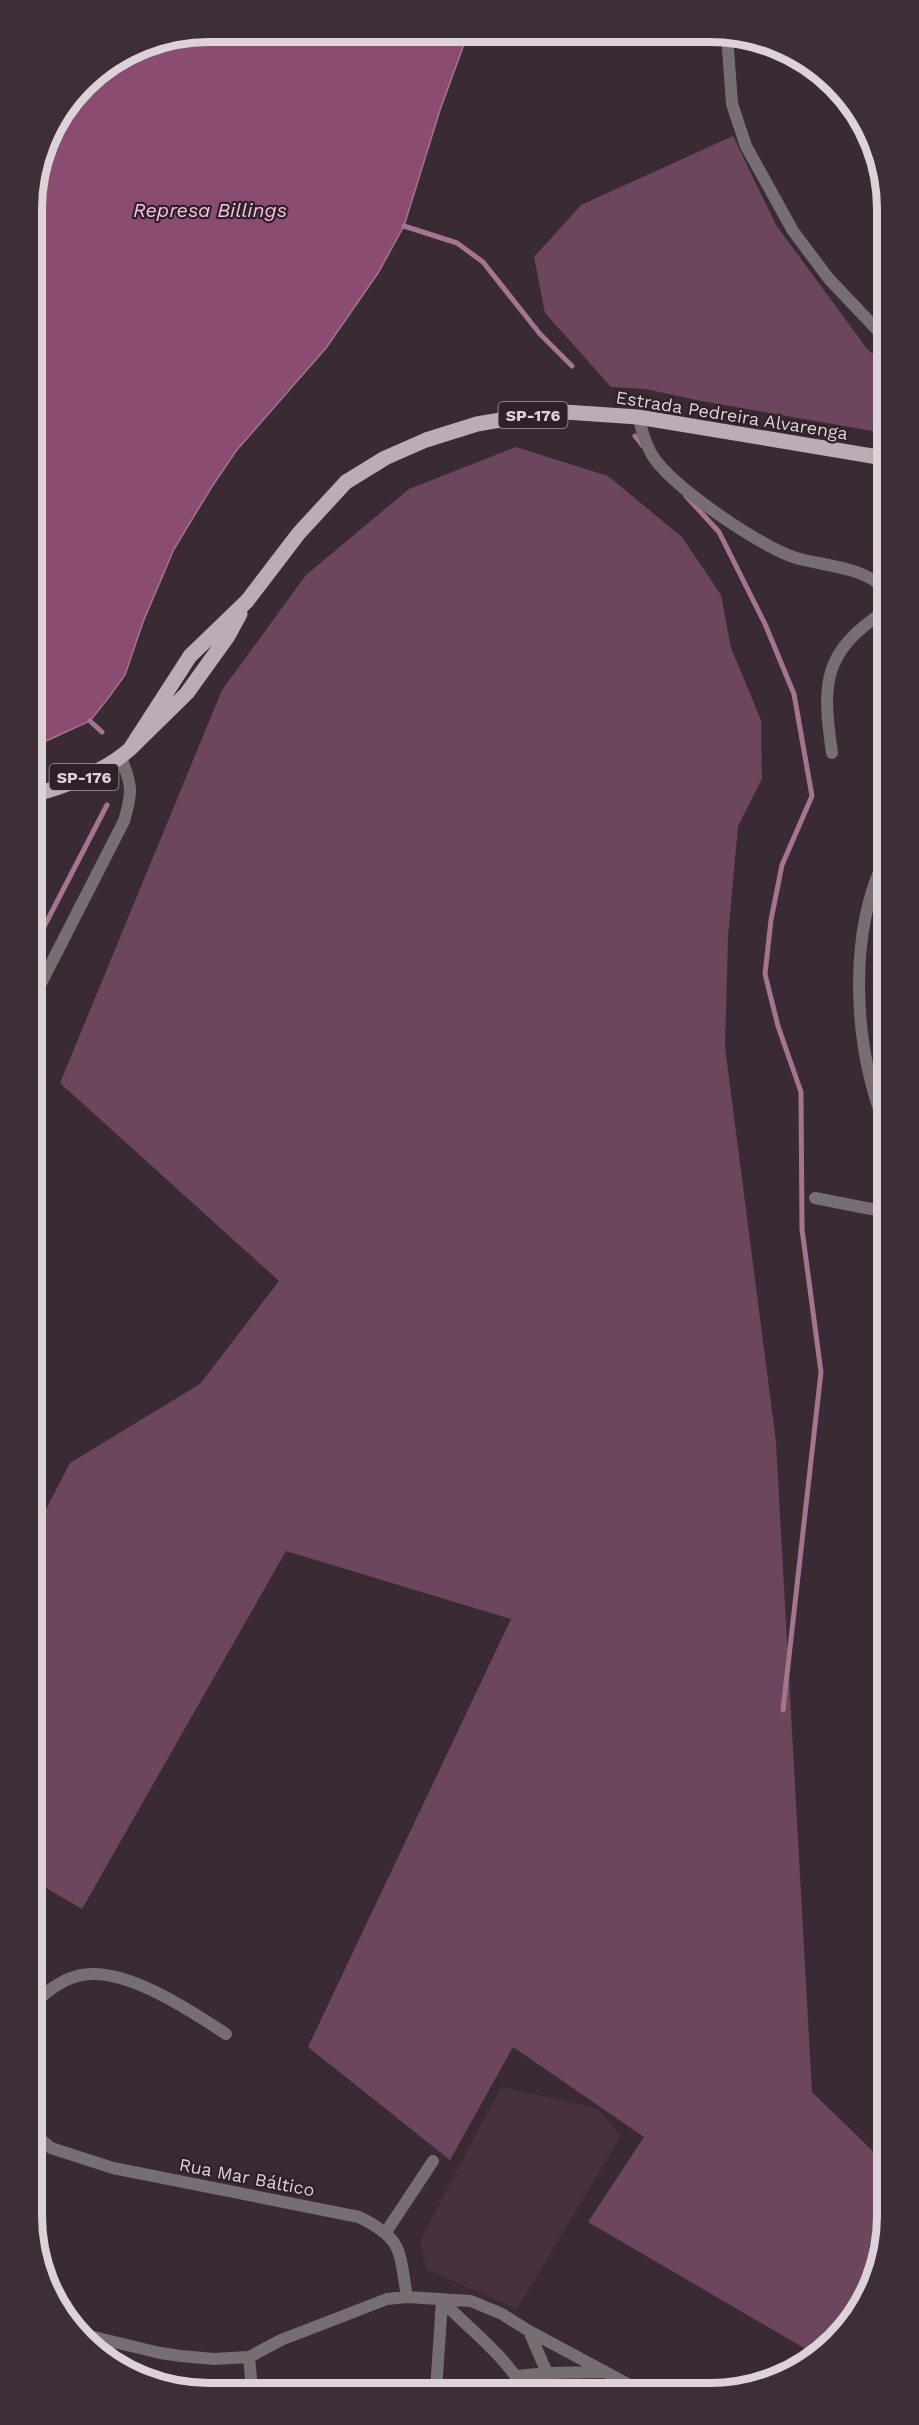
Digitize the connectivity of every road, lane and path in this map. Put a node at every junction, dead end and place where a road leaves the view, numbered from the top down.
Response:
1 (728, 43) edge
2 (877, 330) edge
3 (638, 417) junction
4 (877, 457) edge
5 (877, 583) edge
6 (877, 617) edge
7 (125, 753) junction
8 (832, 753) dead end
9 (42, 792) edge
10 (877, 875) edge
11 (42, 981) edge
12 (877, 1104) edge
13 (815, 1198) dead end
14 (877, 1209) edge
15 (42, 1996) edge
16 (226, 2034) dead end
17 (42, 2141) edge
18 (433, 2161) dead end
19 (386, 2232) junction
20 (407, 2297) junction
21 (442, 2301) junction
22 (529, 2331) junction
23 (94, 2337) edge
24 (249, 2357) junction
25 (607, 2372) junction
26 (547, 2373) junction
27 (517, 2376) junction
28 (251, 2383) edge
29 (436, 2383) edge
30 (521, 2383) edge
31 (549, 2383) edge
32 (627, 2383) edge

1 - 2 street
3 - 4 main road, Estrada Pedreira Alvarenga / SP-176
3 - 5 street
3 - 7 main road, Estrada Pedreira Alvarenga / SP-176
6 - 8 street
7 - 9 main road, Estrada Pedreira Alvarenga / SP-176
7 - 11 street
10 - 12 street
13 - 14 street
15 - 16 street
17 - 19 street, Rua Mar Báltico
18 - 19 street
19 - 20 street
20 - 21 street
20 - 24 street
21 - 22 street
21 - 27 street
21 - 29 street
22 - 25 street
22 - 26 street
23 - 24 street
24 - 28 street
25 - 26 street
25 - 32 street
26 - 27 street
26 - 31 street
27 - 30 street

